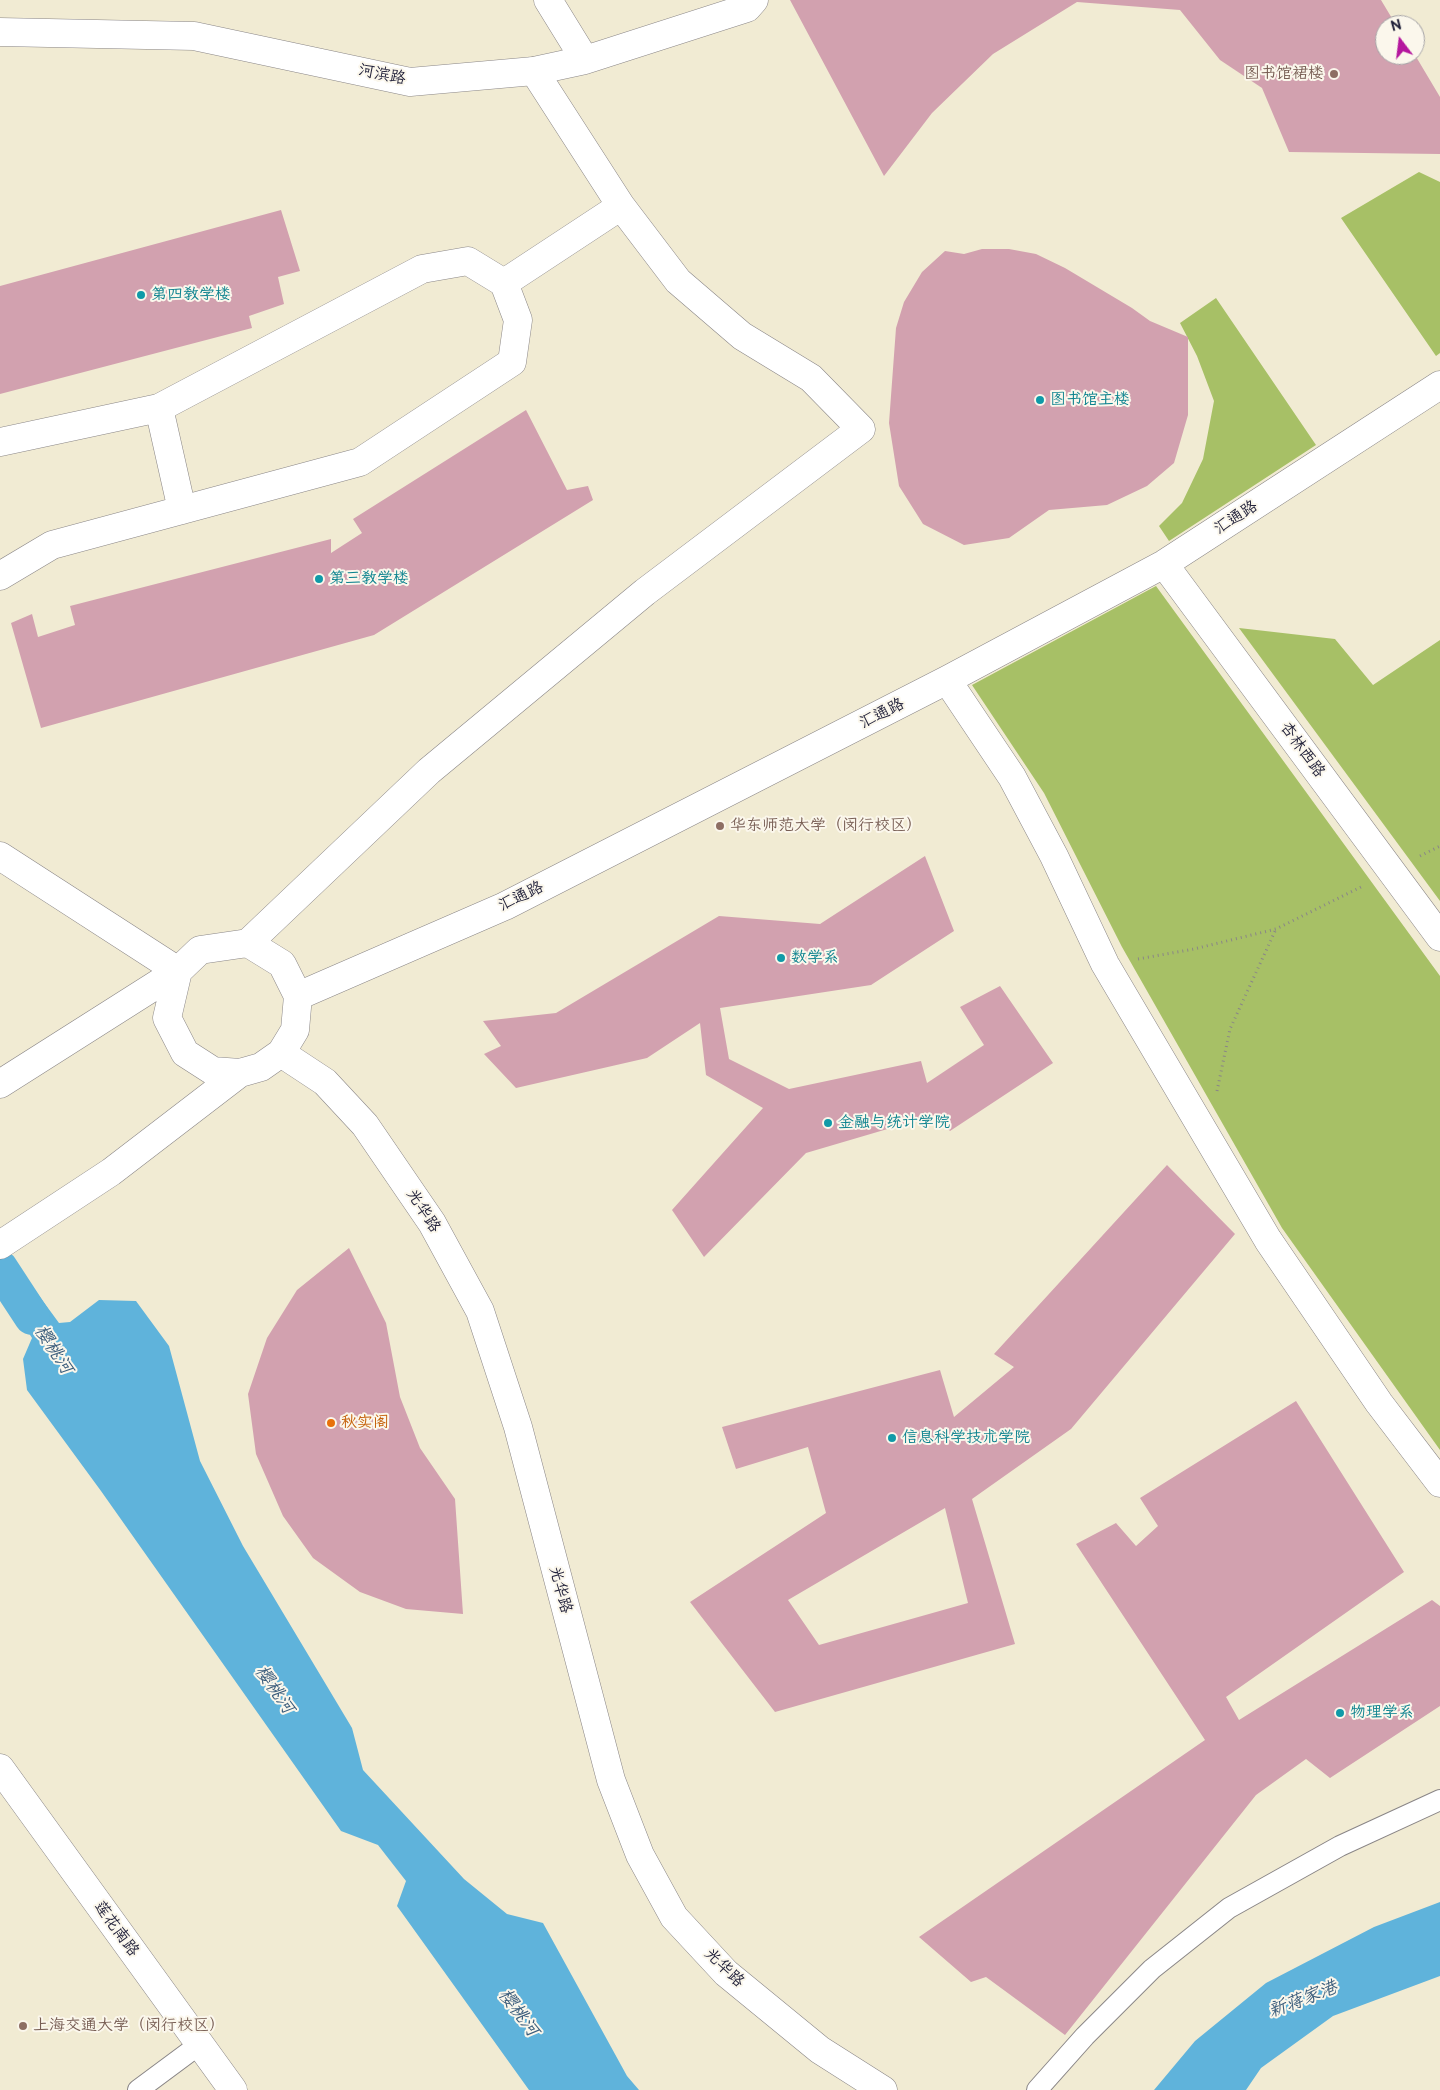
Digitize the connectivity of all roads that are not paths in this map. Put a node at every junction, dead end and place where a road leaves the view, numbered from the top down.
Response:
1 (548, 0) edge
2 (754, 0) edge
3 (0, 32) edge
4 (585, 60) junction
5 (534, 71) junction
6 (621, 206) junction
7 (504, 283) junction
8 (1440, 385) edge
9 (159, 408) junction
10 (0, 442) edge
11 (182, 510) junction
12 (1164, 564) junction
13 (0, 576) edge
14 (947, 680) junction
15 (0, 856) edge
16 (1440, 936) edge
17 (248, 943) junction
18 (178, 971) junction
19 (298, 996) junction
20 (281, 1053) junction
21 (240, 1073) junction
22 (8, 1079) edge
23 (0, 1245) edge
24 (1440, 1482) edge
25 (0, 1768) edge
26 (1440, 1800) edge
27 (200, 2044) junction
28 (138, 2090) edge
29 (233, 2090) edge
30 (884, 2090) edge
31 (1037, 2090) edge

1 - 4 street
2 - 4 street, 河滨路
3 - 5 street, 河滨路
4 - 5 street, 河滨路
5 - 6 street
6 - 7 street
6 - 17 street
7 - 9 street
7 - 11 street
8 - 12 street, 汇通路
9 - 10 street
9 - 11 street
11 - 13 street
12 - 14 street, 汇通路
12 - 16 street, 杏林西路
14 - 19 street, 汇通路
14 - 24 street
15 - 18 street
17 - 18 street
17 - 19 street
18 - 21 street
18 - 22 street
19 - 20 street
20 - 21 street
20 - 30 street, 光华路
21 - 23 street
25 - 27 street, 莲花南路
26 - 31 lane
27 - 28 lane
27 - 29 street, 莲花南路

